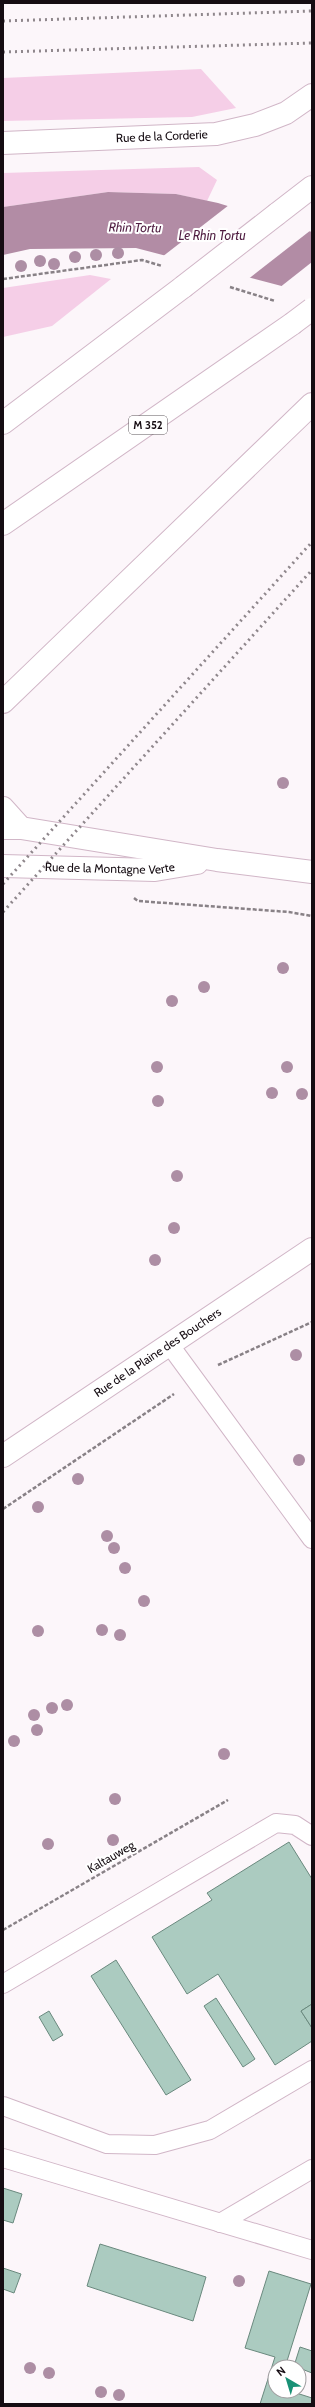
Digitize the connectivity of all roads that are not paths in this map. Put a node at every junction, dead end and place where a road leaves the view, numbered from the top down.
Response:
1 (312, 95) edge
2 (3, 143) edge
3 (312, 187) edge
4 (312, 309) edge
5 (312, 404) edge
6 (3, 424) edge
7 (3, 524) edge
8 (3, 702) edge
9 (3, 808) edge
10 (12, 828) edge
11 (217, 860) junction
12 (3, 866) edge
13 (312, 872) edge
14 (312, 1249) edge
15 (169, 1344) junction
16 (3, 1456) edge
17 (312, 1539) edge
18 (312, 1836) edge
19 (3, 1984) edge
20 (312, 2070) edge
21 (3, 2106) edge
22 (3, 2158) edge
23 (312, 2169) edge
24 (220, 2223) junction
25 (312, 2250) edge

1 - 2 main road, Rue de la Corderie
3 - 6 main road, bridge
4 - 7 main road, M 352, bridge
5 - 8 main road
9 - 10 main road, Rue de la Montagne Verte
10 - 11 main road, Rue de la Montagne Verte
11 - 12 main road, Rue de la Montagne Verte
11 - 13 main road, Rue de la Montagne Verte
14 - 15 main road, Rue de la Plaine des Bouchers
15 - 16 main road, Rue de la Plaine des Bouchers
15 - 17 lane
18 - 19 lane
20 - 21 lane
22 - 24 lane
23 - 24 lane
24 - 25 lane

